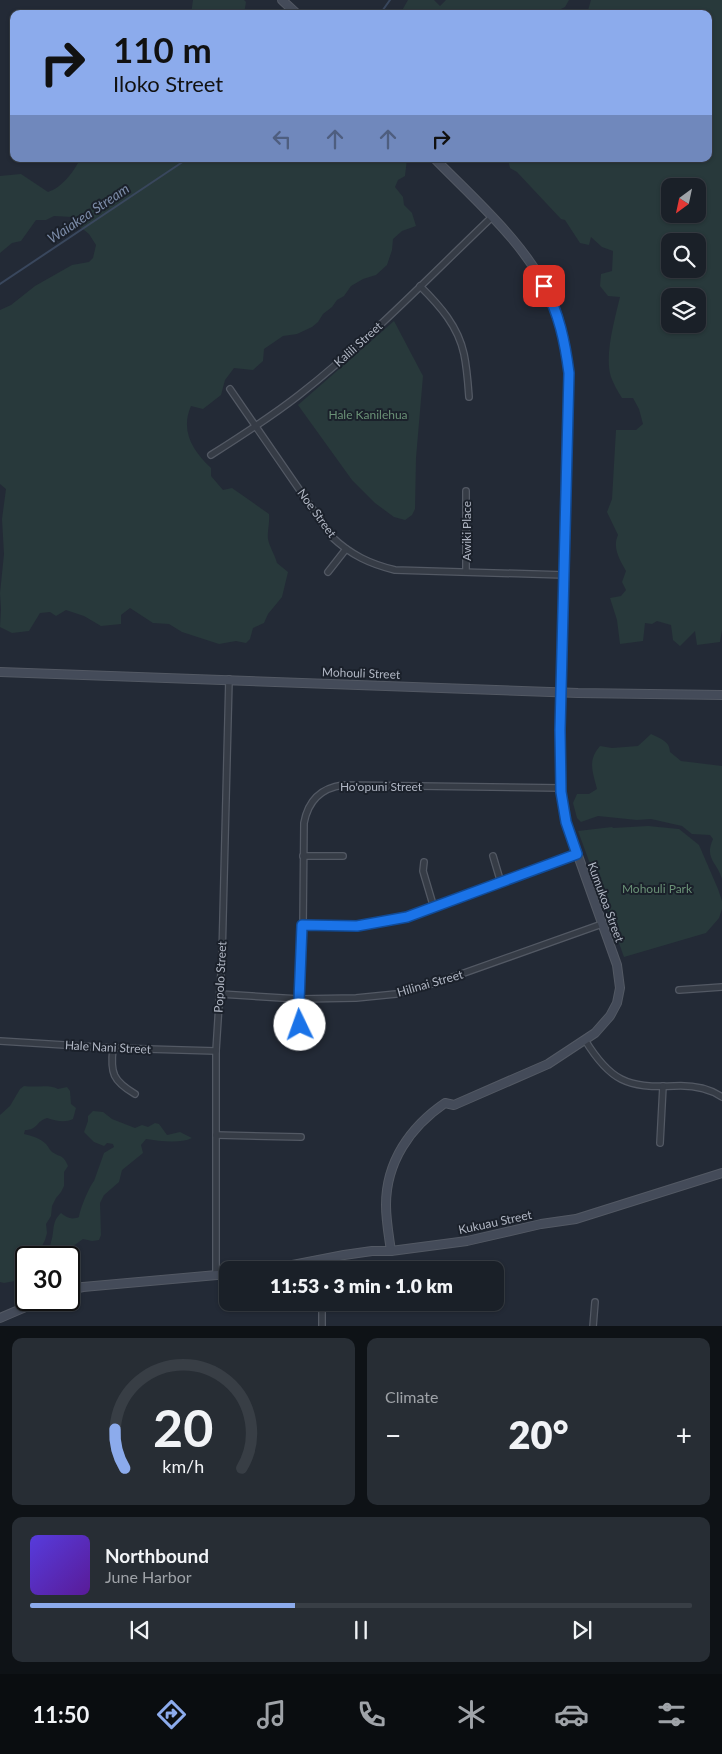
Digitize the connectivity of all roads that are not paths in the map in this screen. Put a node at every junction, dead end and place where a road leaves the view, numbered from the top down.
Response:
1 (282, 0) edge
2 (293, 10) edge
3 (438, 162) edge
4 (492, 217) junction
5 (420, 286) junction
6 (230, 389) dead end
7 (469, 397) dead end
8 (256, 426) junction
9 (211, 455) dead end
10 (466, 491) dead end
11 (346, 549) junction
12 (466, 571) junction
13 (328, 572) dead end
14 (565, 575) junction
15 (0, 672) edge
16 (229, 679) junction
17 (562, 692) junction
18 (722, 695) edge
19 (561, 788) junction
20 (577, 854) junction
21 (303, 856) junction
22 (343, 856) dead end
23 (494, 856) dead end
24 (424, 862) dead end
25 (501, 883) junction
26 (434, 908) junction
27 (602, 924) junction
28 (302, 925) junction
29 (722, 987) edge
30 (678, 990) dead end
31 (220, 994) junction
32 (299, 999) junction
33 (300, 1025) dead end
34 (585, 1040) junction
35 (0, 1041) edge
36 (113, 1048) junction
37 (216, 1051) junction
38 (662, 1086) junction
39 (135, 1094) dead end
40 (722, 1096) edge
41 (216, 1135) junction
42 (301, 1137) dead end
43 (660, 1143) dead end
44 (722, 1173) edge
45 (391, 1251) junction
46 (323, 1259) joint
47 (313, 1261) edge
48 (216, 1275) junction
49 (219, 1275) edge
50 (80, 1288) edge
51 (595, 1302) dead end
52 (16, 1311) edge
53 (322, 1311) edge
54 (0, 1318) edge
55 (322, 1326) edge
56 (593, 1326) edge

1 - 2 street
3 - 4 street, Kumukoa Street
4 - 5 street, Kalili Street
4 - 14 street, Kumukoa Street
5 - 7 street
5 - 8 street, Kalili Street
6 - 8 street, Noe Street
8 - 9 street, Kalili Street
8 - 11 street, Noe Street
10 - 12 street, Awiki Place
11 - 12 street, Noe Street
11 - 13 street
12 - 14 street, Noe Street
14 - 17 street, Kumukoa Street
15 - 16 street, Mohouli Street
16 - 17 street, Mohouli Street
16 - 31 street, Popolo Street
17 - 18 street, Mohouli Street
17 - 19 street, Kumukoa Street
19 - 20 street, Kumukoa Street
19 - 21 street, Ho'opuni Street
20 - 25 street
20 - 27 street, Kumukoa Street
21 - 22 street
21 - 28 street, Ho'opuni Street
23 - 25 street
24 - 26 street
25 - 26 street
26 - 28 street
27 - 32 street, Hilinai Street
27 - 34 street, Kumukoa Street
28 - 32 street, Ho'opuni Street
29 - 30 street
31 - 32 street, Hilinai Street
31 - 37 street, Popolo Street
32 - 33 street, Ho'opuni Street
34 - 38 street
34 - 45 street, Kumukoa Street
35 - 36 street, Hale Nani Street
36 - 37 street, Hale Nani Street
36 - 39 street
37 - 41 street, Popolo Street
38 - 40 street
38 - 43 street
41 - 42 street
41 - 48 street, Popolo Street
44 - 45 street, Kukuau Street
45 - 46 street, Kukuau Street
46 - 47 street, Kukuau Street
48 - 49 street
48 - 50 street
51 - 56 street
52 - 54 street
53 - 55 street

